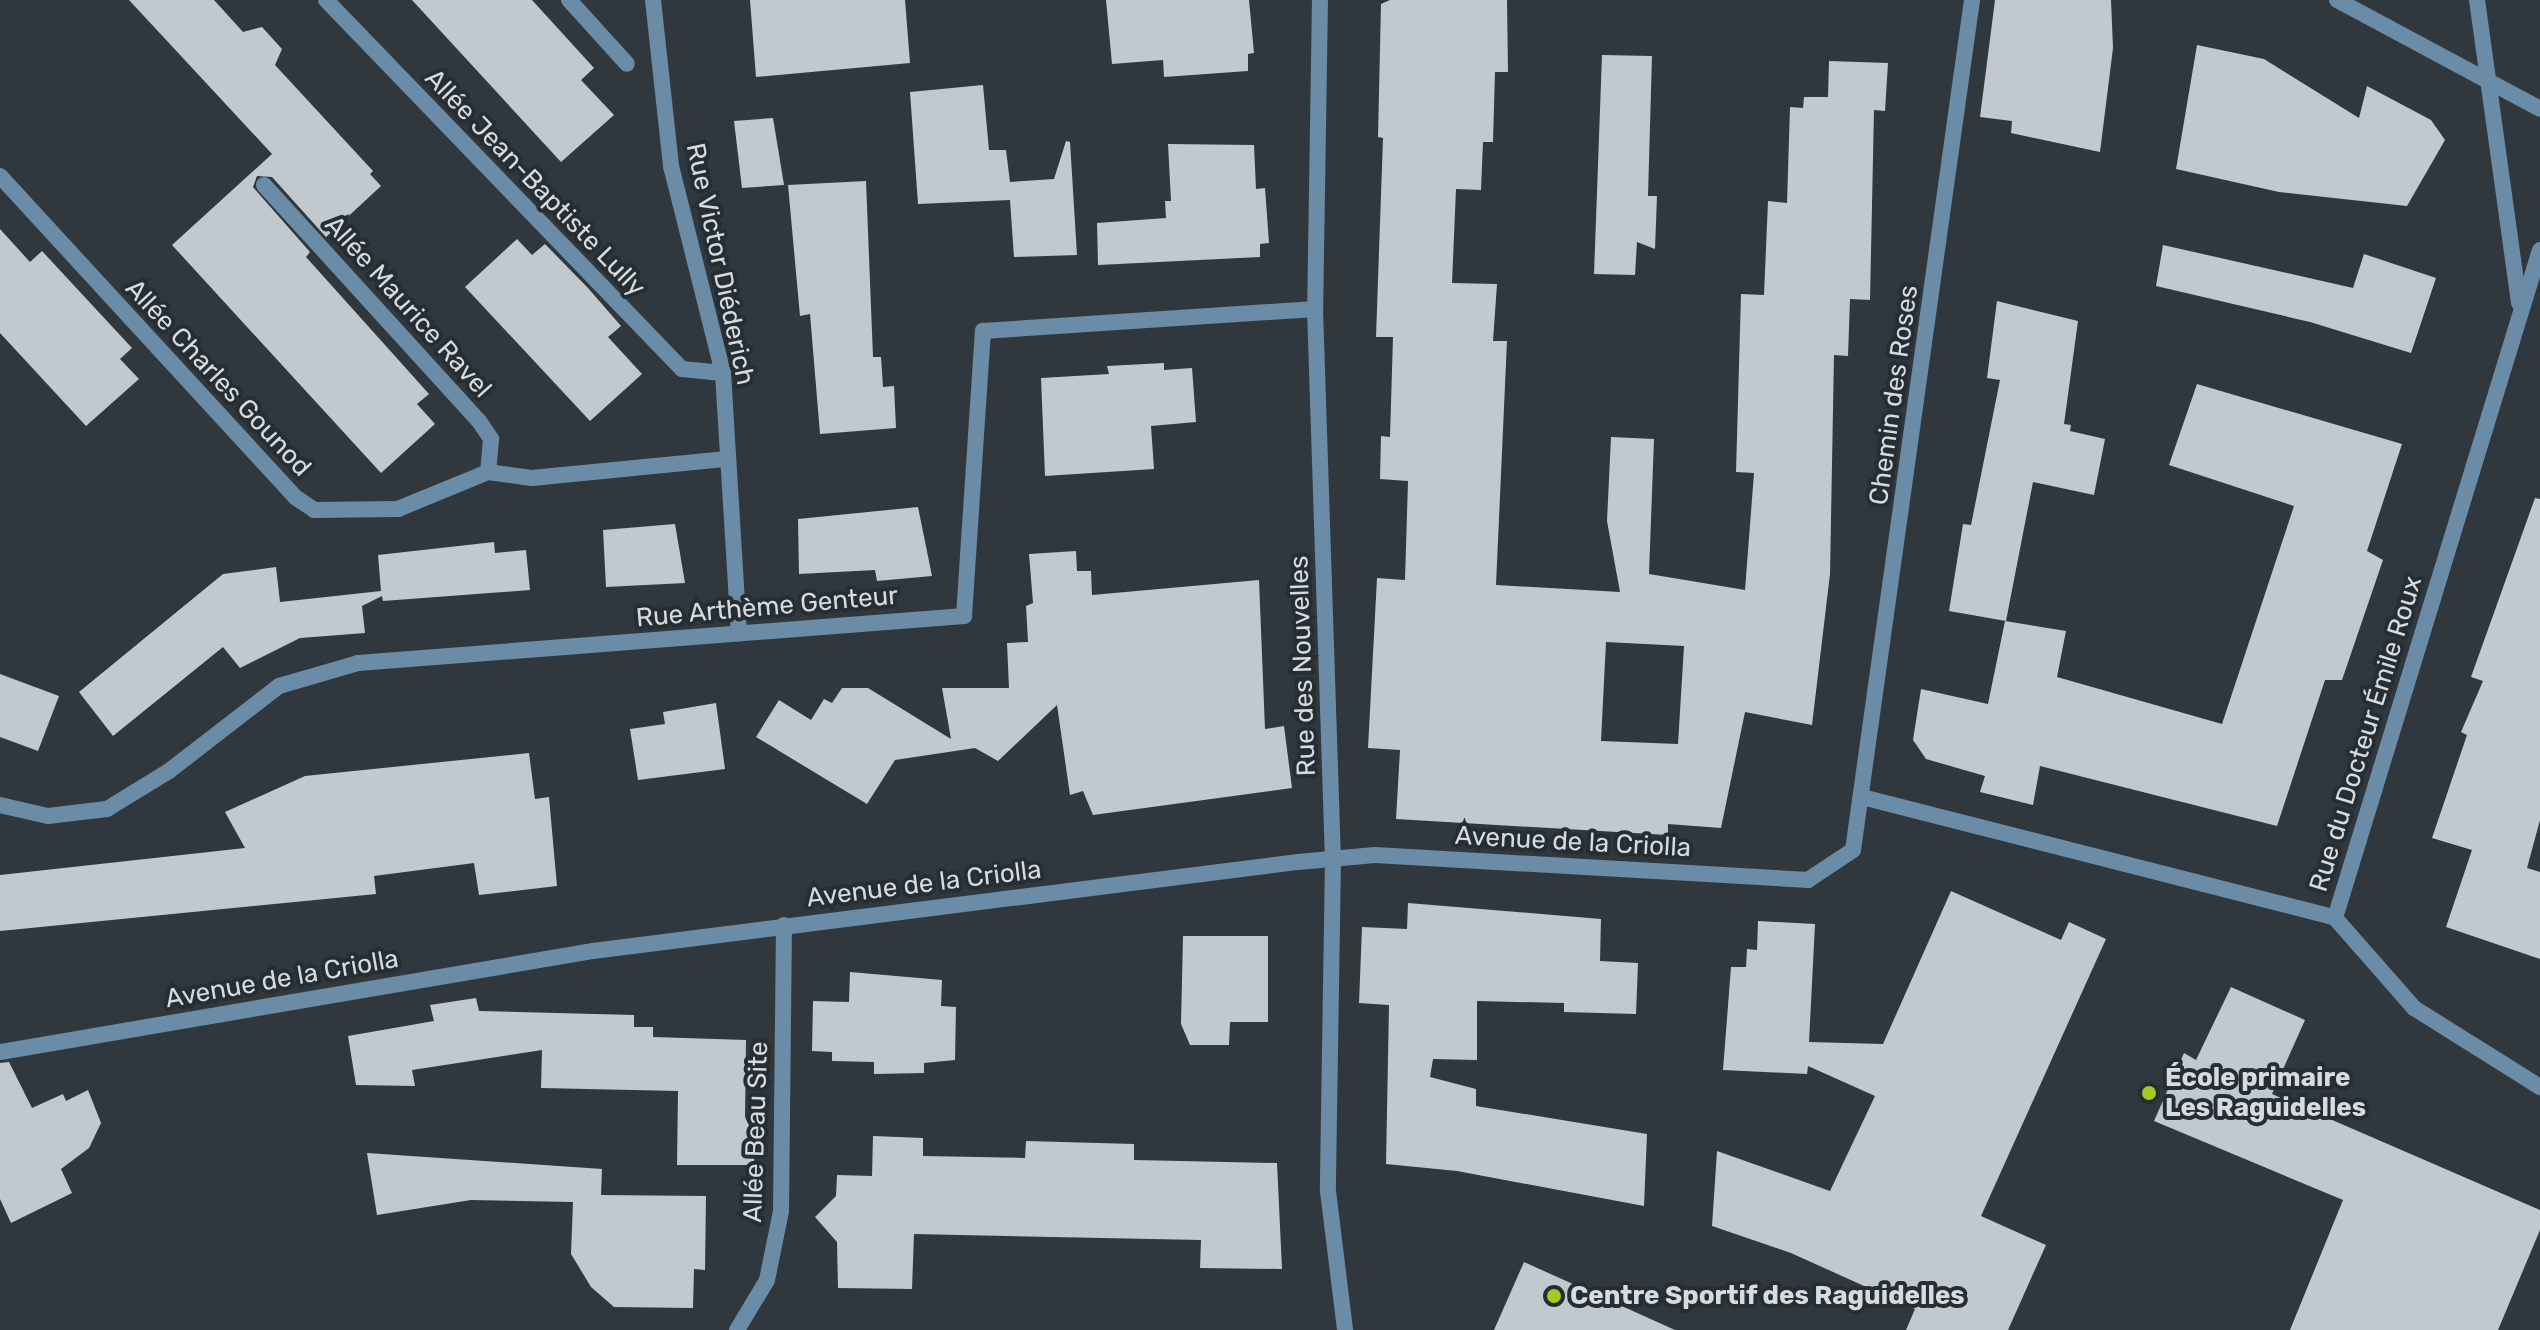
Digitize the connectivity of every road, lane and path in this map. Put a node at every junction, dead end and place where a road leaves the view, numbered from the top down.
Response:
1 (326, 0) edge
2 (569, 0) edge
3 (653, 0) edge
4 (1320, 0) edge
5 (1972, 0) edge
6 (2337, 0) edge
7 (2477, 0) edge
8 (627, 64) dead end
9 (2488, 81) junction
10 (2540, 109) edge
11 (0, 176) edge
12 (264, 185) dead end
13 (2540, 250) edge
14 (2520, 307) junction
15 (1315, 309) junction
16 (723, 373) junction
17 (727, 459) junction
18 (488, 472) junction
19 (739, 634) junction
20 (1862, 797) junction
21 (0, 805) edge
22 (1853, 850) joint
23 (1333, 859) junction
24 (2335, 918) junction
25 (784, 925) junction
26 (0, 1052) edge
27 (2540, 1087) edge
28 (737, 1330) edge
29 (1345, 1330) edge

1 - 16 street, Allée Jean-Baptiste Lully
2 - 8 street
3 - 16 street, Rue Victor Diéderich
4 - 15 street, Rue des Nouvelles
5 - 20 street, Chemin des Roses
6 - 9 street
7 - 9 street, Rue du Docteur Émile Roux
9 - 10 street
9 - 14 street, Rue du Docteur Émile Roux
11 - 18 street, Allée Charles Gounod
12 - 18 street, Allée Maurice Ravel
13 - 14 street, Rue du Docteur Émile Roux
14 - 24 street, Rue du Docteur Émile Roux
15 - 19 street, Rue Arthème Genteur
15 - 23 street, Rue des Nouvelles
16 - 17 street, Rue Victor Diéderich
17 - 18 street
17 - 19 street, Rue Victor Diéderich
19 - 21 street, Rue Arthème Genteur
20 - 22 street, Chemin des Roses
20 - 24 street
22 - 23 street, Avenue de la Criolla
23 - 25 street, Avenue de la Criolla
23 - 29 street, Rue des Nouvelles
24 - 27 street, Rue du Docteur Émile Roux
25 - 26 street, Avenue de la Criolla
25 - 28 street, Allée Beau Site

